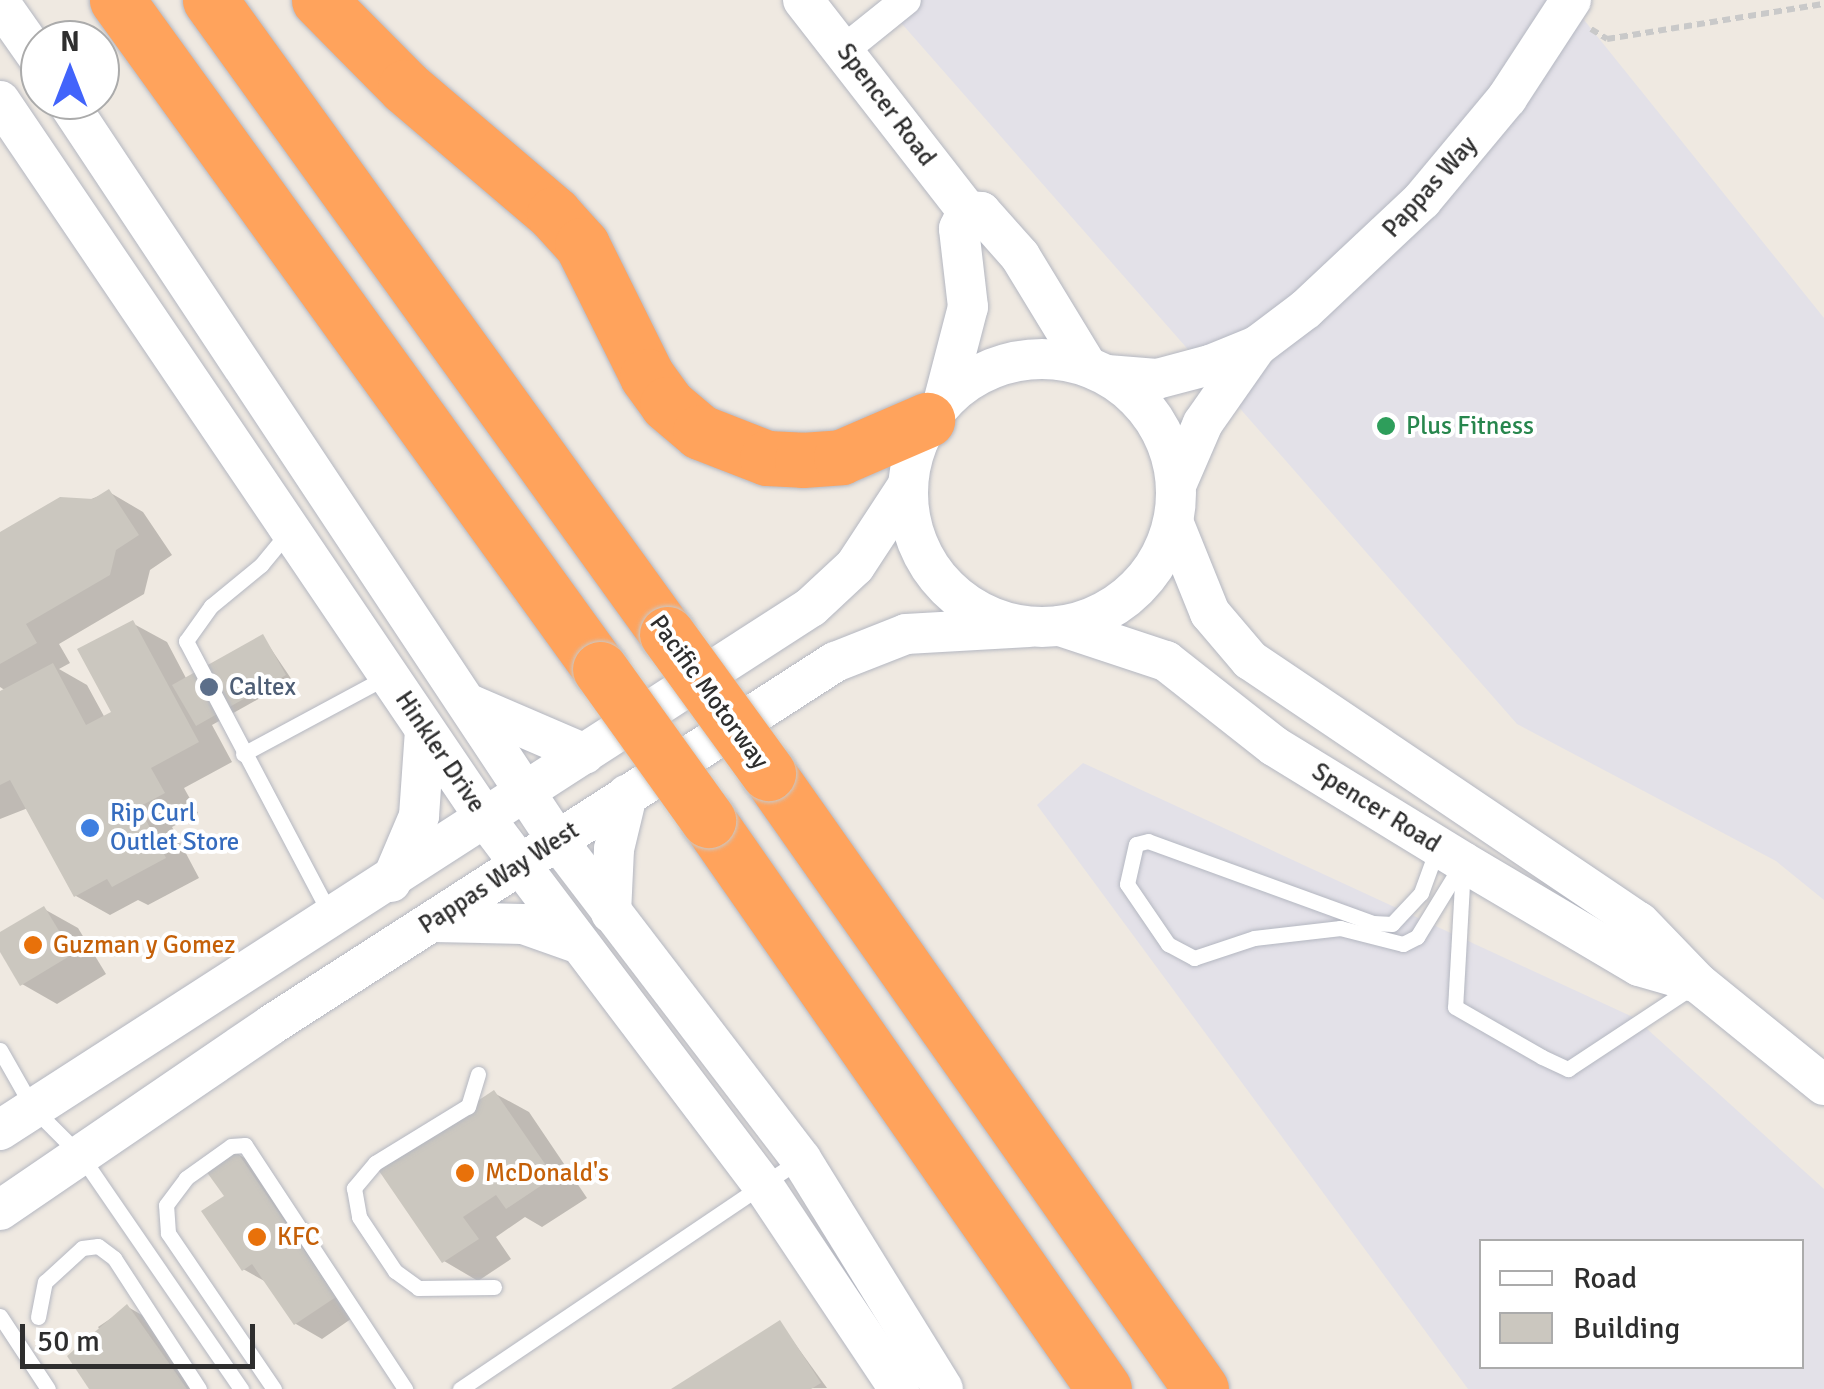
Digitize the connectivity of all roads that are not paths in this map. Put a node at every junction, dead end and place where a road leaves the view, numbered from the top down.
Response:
1 (116, 0) edge
2 (210, 0) edge
3 (319, 0) edge
4 (803, 0) edge
5 (906, 0) edge
6 (0, 3) edge
7 (1568, 6) edge
8 (20, 46) edge
9 (845, 49) junction
10 (20, 53) edge
11 (0, 84) edge
12 (0, 101) edge
13 (79, 120) edge
14 (0, 151) edge
15 (55, 183) junction
16 (967, 211) junction
17 (1257, 346) junction
18 (1097, 370) junction
19 (936, 410) junction
20 (298, 449) junction
21 (1177, 483) junction
22 (906, 488) junction
23 (1174, 524) junction
24 (290, 530) junction
25 (1044, 627) junction
26 (388, 676) junction
27 (465, 701) junction
28 (425, 730) junction
29 (244, 754) junction
30 (585, 754) junction
31 (525, 792) junction
32 (627, 795) junction
33 (485, 818) junction
34 (1489, 822) junction
35 (557, 840) junction
36 (1450, 854) junction
37 (518, 865) junction
38 (392, 882) junction
39 (612, 913) junction
40 (332, 919) junction
41 (433, 922) junction
42 (574, 942) junction
43 (1698, 983) junction
44 (0, 1050) edge
45 (478, 1074) dead end
46 (1824, 1085) edge
47 (33, 1108) junction
48 (0, 1130) edge
49 (80, 1156) junction
50 (801, 1159) junction
51 (764, 1188) junction
52 (0, 1210) edge
53 (494, 1287) dead end
54 (0, 1316) edge
55 (38, 1316) dead end
56 (6, 1338) edge
57 (48, 1389) edge
58 (200, 1389) edge
59 (241, 1389) edge
60 (274, 1389) edge
61 (406, 1389) edge
62 (460, 1389) edge
63 (899, 1389) edge
64 (943, 1389) edge
65 (1104, 1389) edge
66 (1201, 1389) edge

1 - 65 highway, bridge
2 - 66 highway, Pacific Motorway, bridge
3 - 19 highway
4 - 9 street, Spencer Road
5 - 9 street
6 - 8 street
7 - 17 street, Pappas Way
9 - 16 street, Spencer Road
10 - 11 street
12 - 15 street, Hinkler Drive
13 - 20 street, Hinkler Drive
14 - 15 street
15 - 24 street, Hinkler Drive
16 - 18 street, Spencer Road
16 - 19 street
17 - 18 street, Pappas Way
17 - 21 street, Pappas Way
18 - 19 street
18 - 21 street
19 - 22 street
20 - 24 street
20 - 27 street, Hinkler Drive
21 - 23 street
22 - 25 street
22 - 30 street
23 - 25 street
23 - 34 street, Spencer Road
24 - 26 street, Hinkler Drive
24 - 29 lane
25 - 32 street, Pappas Way West
25 - 36 street, Spencer Road
26 - 28 street, Hinkler Drive
26 - 29 lane
27 - 30 street
27 - 31 street, Hinkler Drive
28 - 33 street, Hinkler Drive
28 - 38 street
29 - 40 lane
30 - 31 street
31 - 33 street
31 - 35 street, Hinkler Drive
32 - 35 street, Pappas Way West
32 - 39 street
33 - 37 street, Hinkler Drive
33 - 38 street
34 - 36 street
34 - 43 street, Spencer Road
35 - 37 street, Pappas Way West
35 - 39 street, Hinkler Drive
36 - 36 lane
36 - 43 street, Spencer Road
36 - 43 lane
37 - 41 street, Pappas Way West
37 - 42 street, Hinkler Drive
38 - 40 street
39 - 50 street, Hinkler Drive
40 - 47 street
41 - 42 street
41 - 49 street, Pappas Way West
42 - 51 street, Hinkler Drive
43 - 46 street, Spencer Road
44 - 47 lane
45 - 53 lane
47 - 48 street
47 - 49 lane
49 - 52 street, Pappas Way West
49 - 59 lane
50 - 51 lane
50 - 64 street, Hinkler Drive
51 - 62 lane
51 - 63 street, Hinkler Drive
54 - 56 lane
55 - 58 lane
56 - 57 lane
60 - 61 lane

